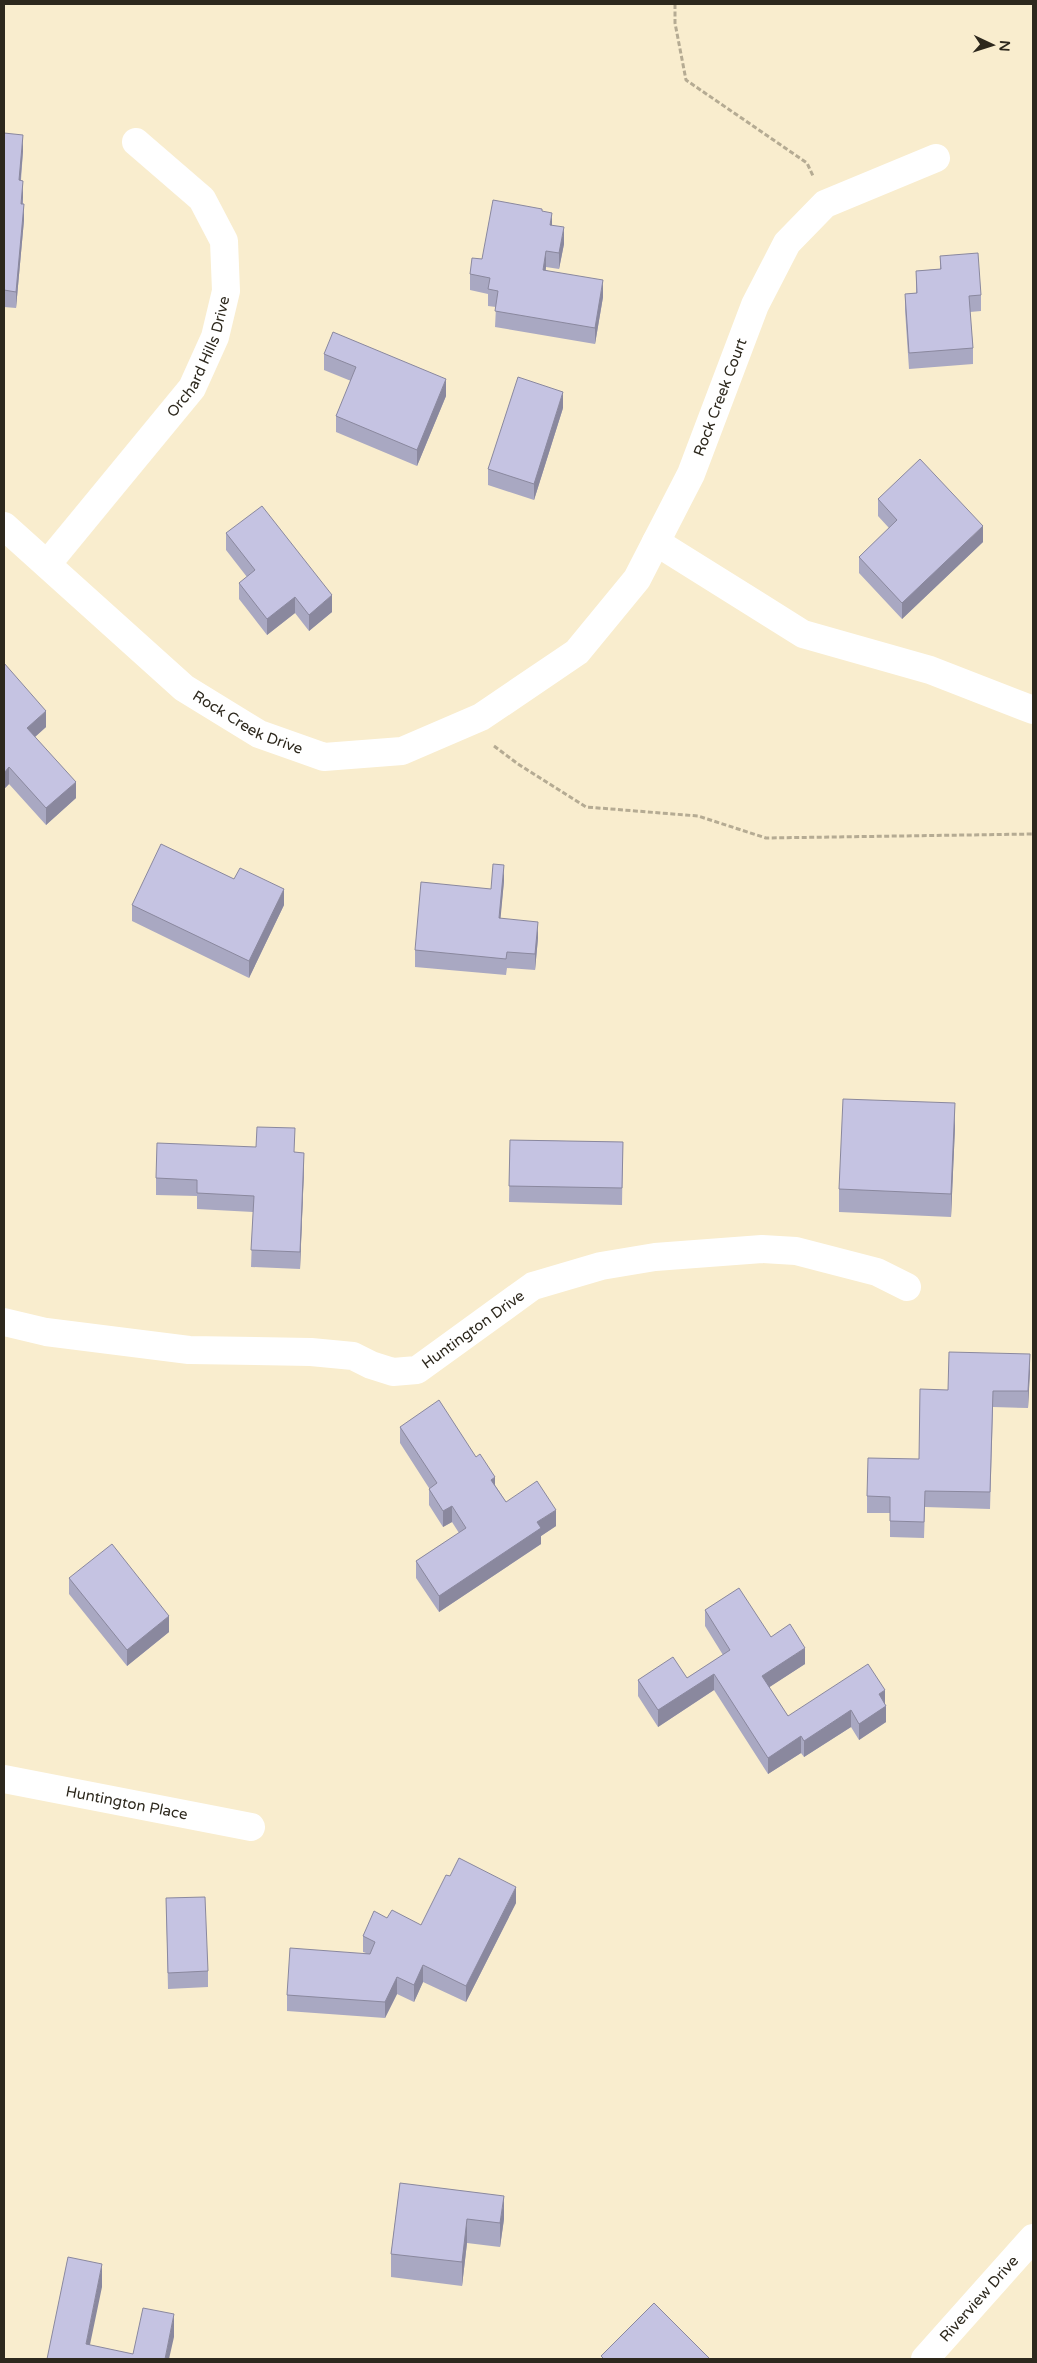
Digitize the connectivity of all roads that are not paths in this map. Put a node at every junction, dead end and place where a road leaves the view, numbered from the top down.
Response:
1 (136, 142) dead end
2 (936, 158) dead end
3 (4, 526) edge
4 (656, 542) junction
5 (48, 563) junction
6 (536, 680) joint
7 (1033, 710) edge
8 (907, 1287) dead end
9 (4, 1322) edge
10 (4, 1779) edge
11 (251, 1828) dead end
12 (1033, 2238) edge
13 (925, 2359) edge

1 - 5 street, Orchard Hills Drive
2 - 4 street, Rock Creek Court
3 - 5 street, Rock Creek Drive
4 - 6 street, Rock Creek Court
4 - 7 street
5 - 6 street, Rock Creek Drive
8 - 9 street, Huntington Drive
10 - 11 street, Huntington Place
12 - 13 street, Riverview Drive

